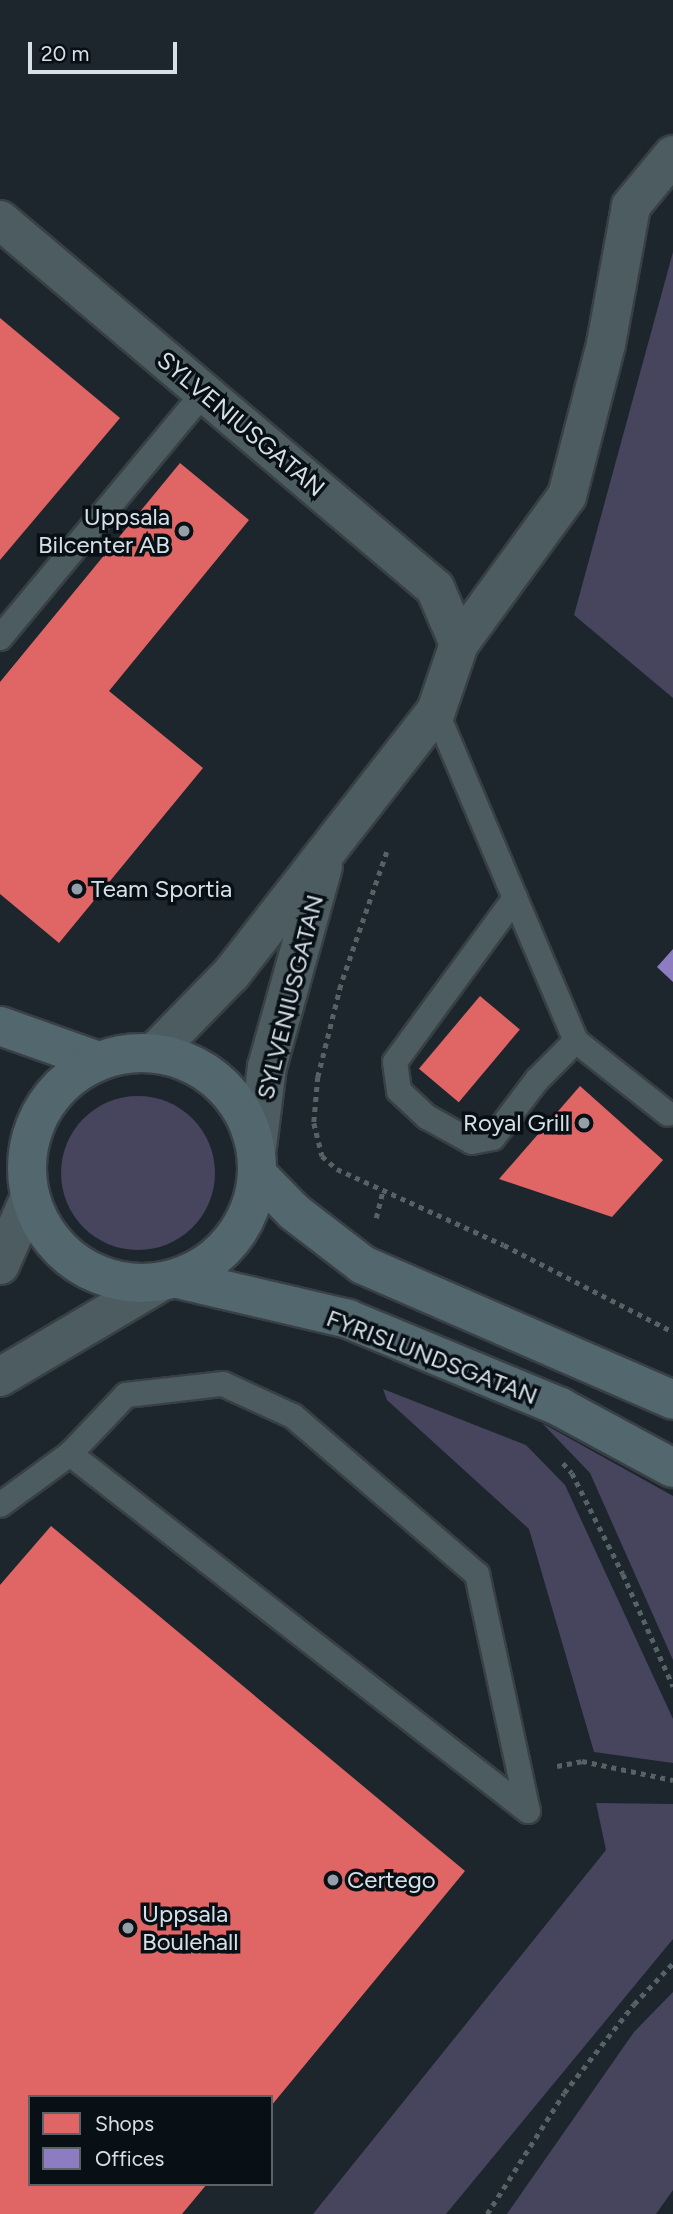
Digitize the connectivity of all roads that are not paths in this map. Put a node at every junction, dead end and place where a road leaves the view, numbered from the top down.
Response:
1 (673, 155) edge
2 (0, 220) edge
3 (204, 392) junction
4 (0, 638) edge
5 (459, 644) junction
6 (436, 711) junction
7 (329, 848) junction
8 (515, 898) junction
9 (0, 1026) edge
10 (576, 1041) junction
11 (154, 1053) junction
12 (99, 1061) junction
13 (668, 1114) dead end
14 (0, 1139) edge
15 (258, 1161) junction
16 (28, 1182) junction
17 (0, 1265) edge
18 (167, 1281) junction
19 (0, 1377) edge
20 (673, 1400) edge
21 (69, 1454) junction
22 (673, 1468) edge
23 (0, 1505) edge

1 - 5 street, SYLVENIUSGATAN
2 - 3 street, SYLVENIUSGATAN
3 - 4 lane
3 - 5 street, SYLVENIUSGATAN
5 - 6 street, SYLVENIUSGATAN
6 - 7 street, SYLVENIUSGATAN
6 - 8 lane
7 - 11 street, SYLVENIUSGATAN
7 - 15 street, SYLVENIUSGATAN
8 - 10 lane
8 - 10 lane
9 - 12 main road
10 - 13 lane
11 - 12 main road
11 - 15 main road
12 - 16 main road
14 - 16 main road
15 - 18 main road
15 - 20 main road
16 - 17 street
16 - 18 main road
18 - 19 street
18 - 22 main road, FYRISLUNDSGATAN
21 - 21 lane
21 - 23 lane

